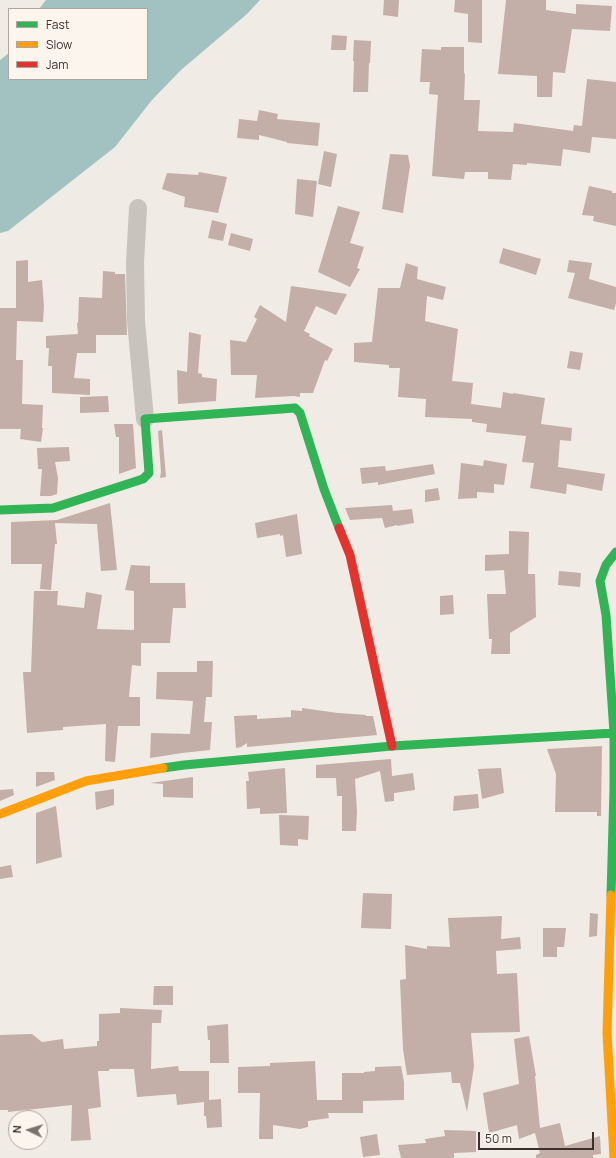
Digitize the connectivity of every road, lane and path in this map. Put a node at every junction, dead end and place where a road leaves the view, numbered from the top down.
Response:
1 (138, 208) dead end
2 (145, 419) junction
3 (0, 510) edge
4 (616, 552) edge
5 (614, 733) junction
6 (392, 746) junction
7 (615, 790) edge
8 (0, 814) edge
9 (611, 1033) edge
10 (614, 1158) edge

1 - 2 street
2 - 3 street
2 - 6 street
4 - 5 street
5 - 6 street
5 - 7 street
6 - 8 street
7 - 9 street
9 - 10 street

